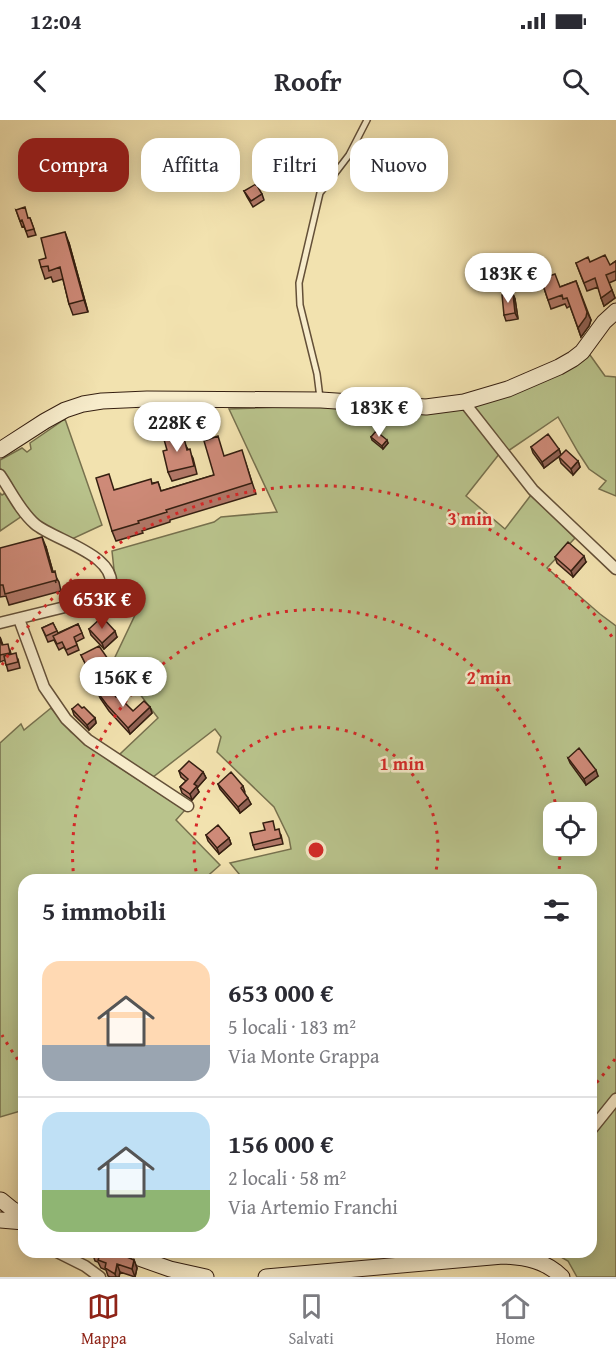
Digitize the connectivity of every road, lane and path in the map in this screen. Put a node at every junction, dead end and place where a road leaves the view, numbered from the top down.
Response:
1 (367, 120) edge
2 (616, 311) edge
3 (321, 400) junction
4 (464, 402) junction
5 (0, 450) edge
6 (0, 475) edge
7 (616, 570) edge
8 (19, 619) junction
9 (0, 623) edge
10 (188, 806) dead end
11 (616, 1099) edge
12 (597, 1123) edge
13 (1, 1200) edge
14 (18, 1212) edge
15 (0, 1219) edge
16 (18, 1221) edge
17 (69, 1258) edge
18 (139, 1258) edge
19 (464, 1258) edge
20 (527, 1258) edge
21 (100, 1277) edge
22 (206, 1277) edge
23 (266, 1277) edge
24 (562, 1277) edge

1 - 3 lane
2 - 4 street
3 - 4 street
3 - 5 street
4 - 7 street
6 - 8 street
8 - 9 street
8 - 10 street
11 - 12 street
13 - 14 street
13 - 15 street
15 - 16 street
17 - 21 street
18 - 22 street
19 - 23 street
20 - 24 street

